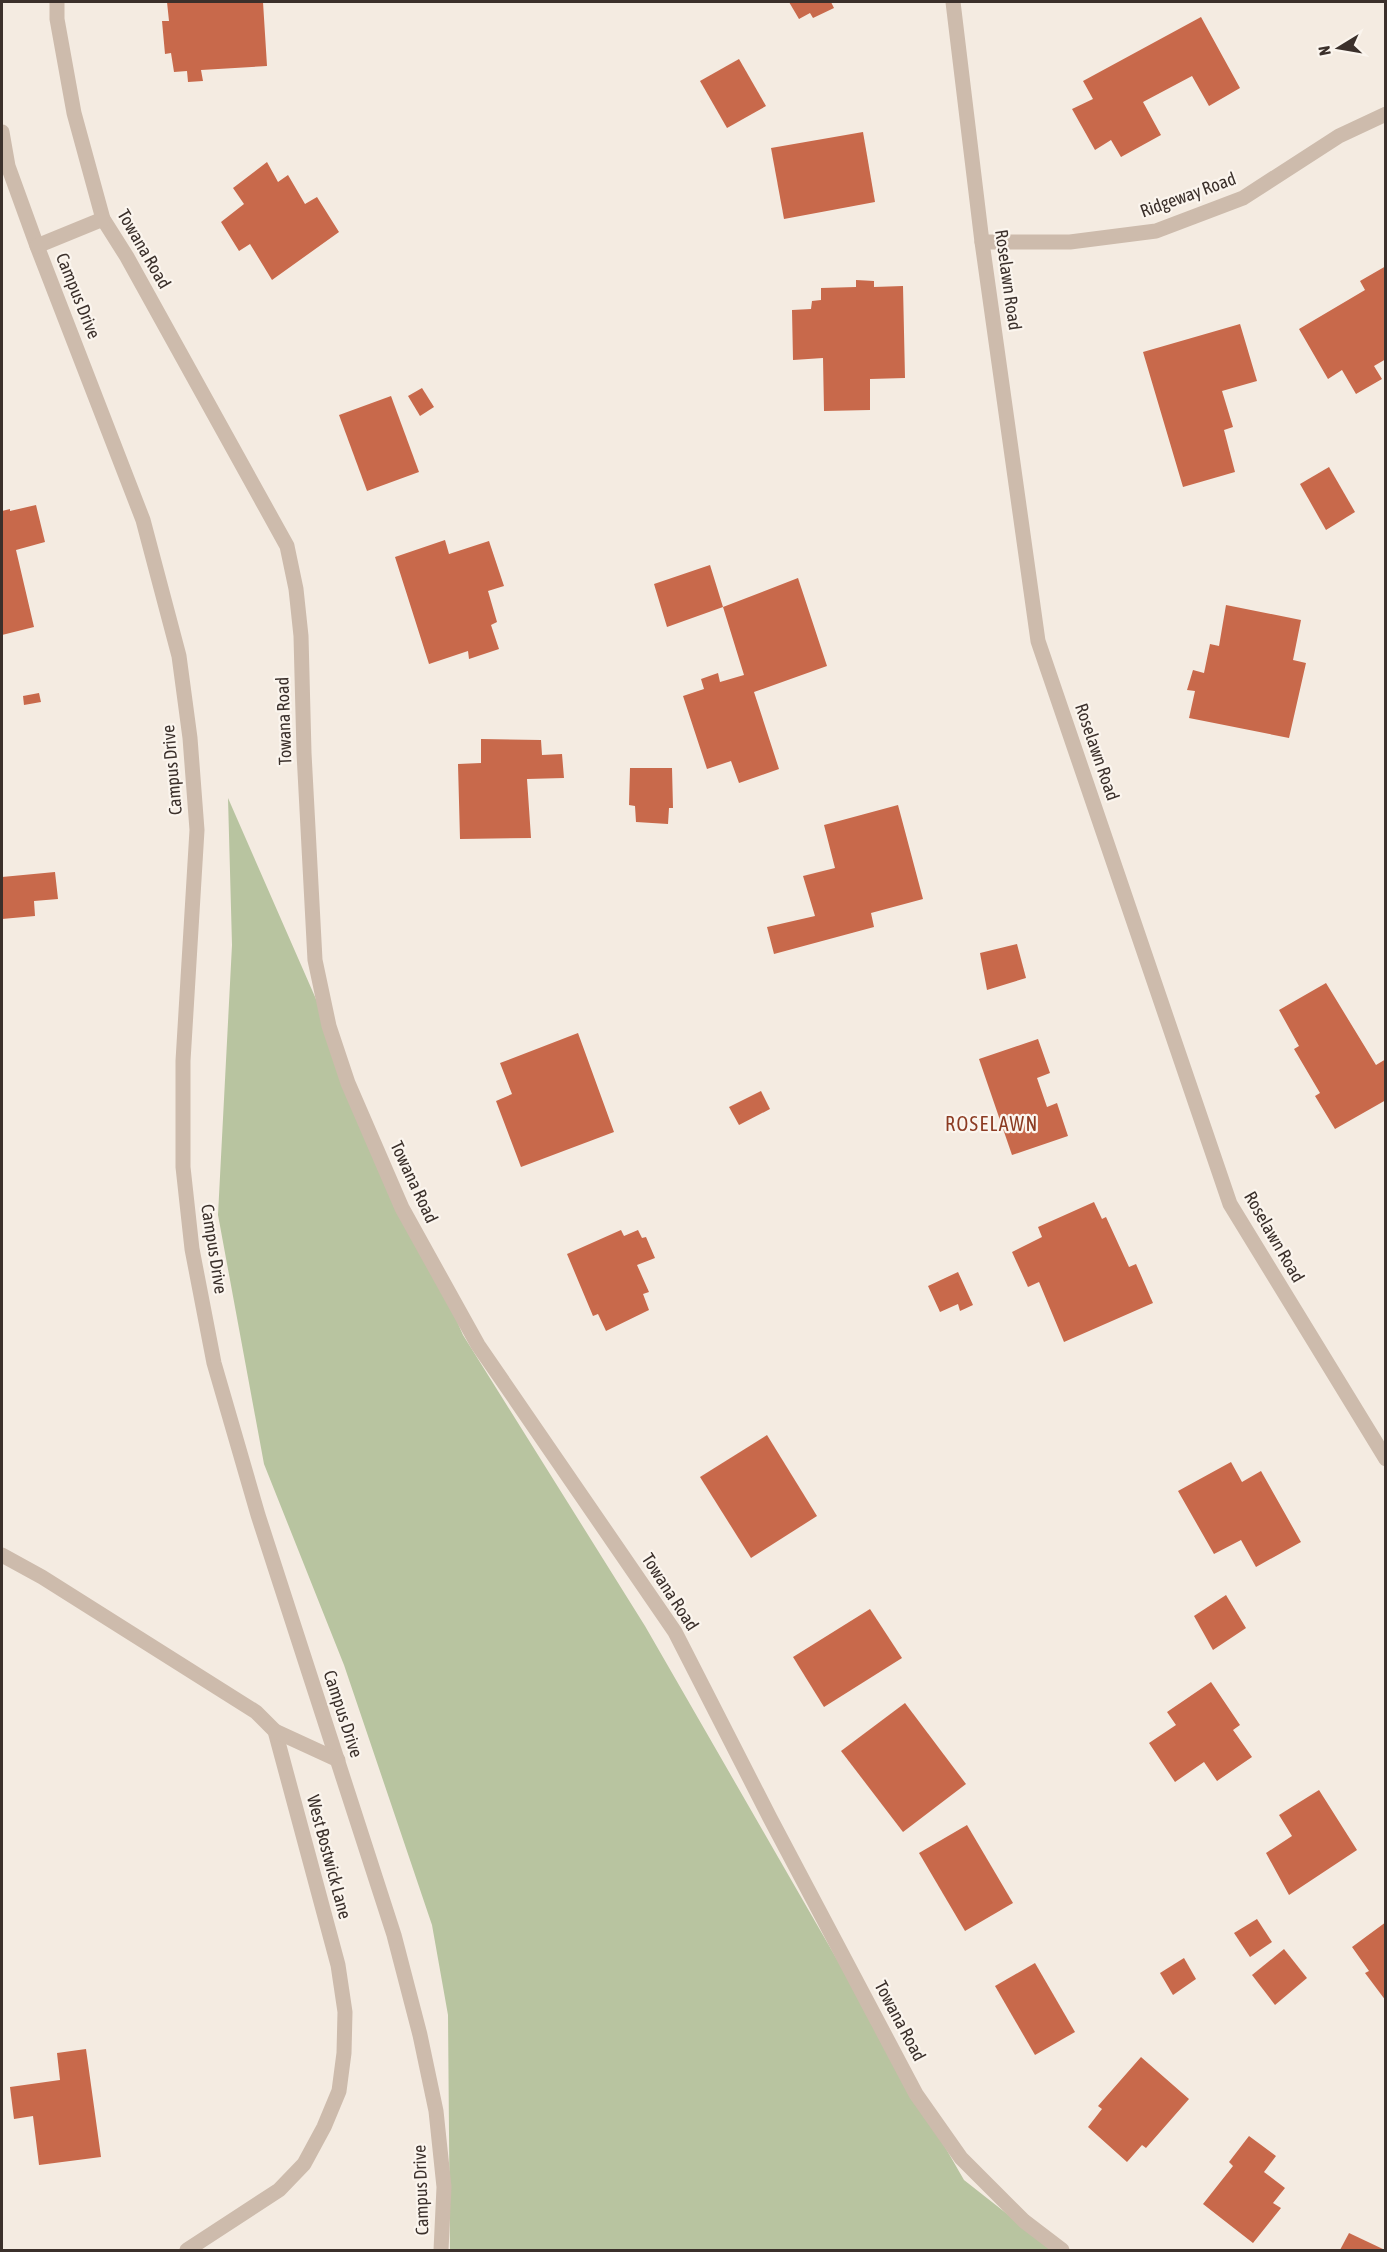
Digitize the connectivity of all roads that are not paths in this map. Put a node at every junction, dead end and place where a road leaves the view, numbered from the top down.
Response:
1 (57, 2) edge
2 (953, 2) edge
3 (1386, 114) edge
4 (2, 132) edge
5 (5, 167) edge
6 (103, 219) junction
7 (982, 242) junction
8 (37, 246) junction
9 (1386, 1459) edge
10 (2, 1556) edge
11 (275, 1731) junction
12 (338, 1760) junction
13 (187, 2250) edge
14 (441, 2250) edge
15 (1062, 2250) edge

1 - 6 street, Towana Road
2 - 7 street, Roselawn Road
3 - 7 street, Ridgeway Road
4 - 5 street
5 - 8 street
6 - 8 street
6 - 15 street, Towana Road
7 - 9 street, Roselawn Road
8 - 12 street, Campus Drive
10 - 11 street
11 - 12 street
11 - 13 street, West Bostwick Lane
12 - 14 street, Campus Drive

